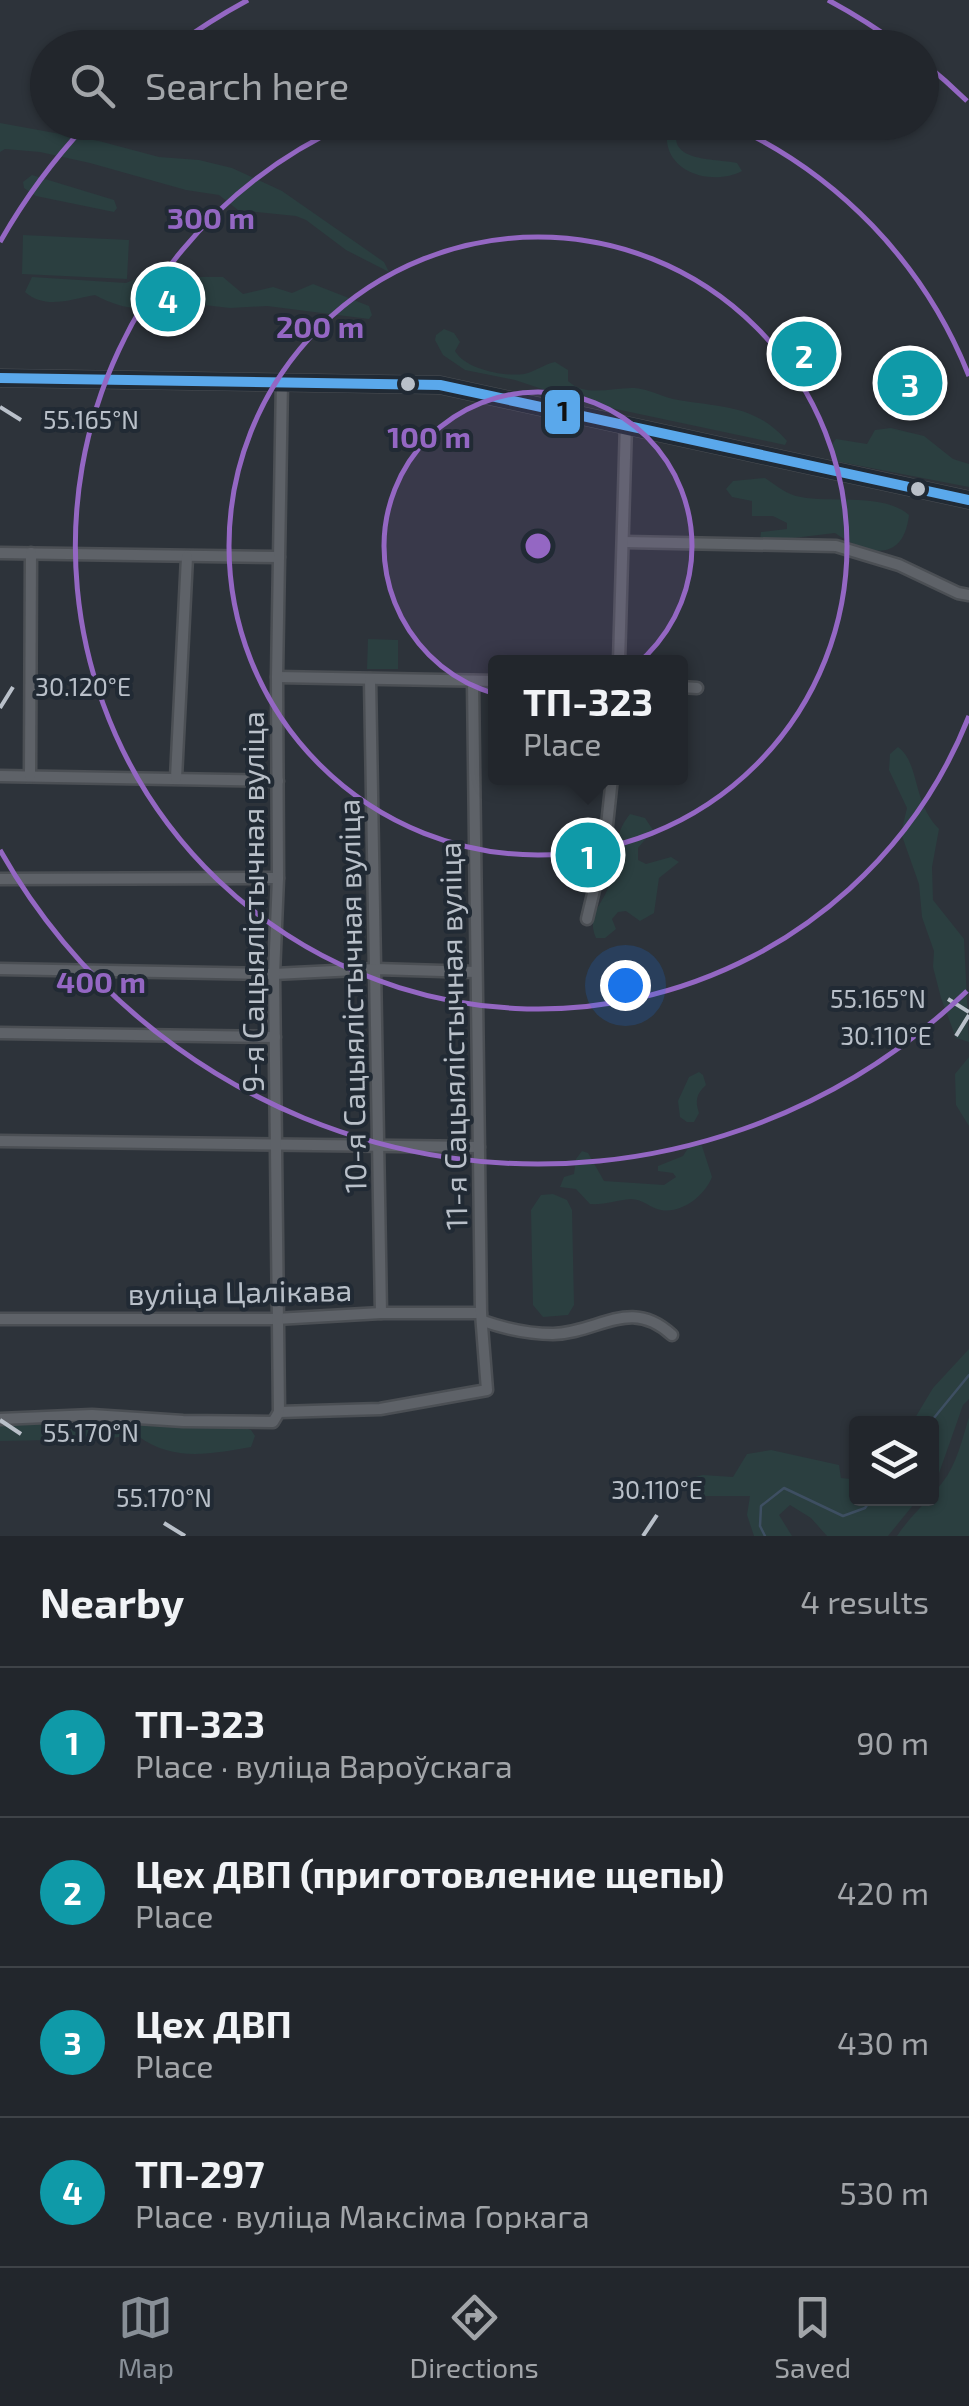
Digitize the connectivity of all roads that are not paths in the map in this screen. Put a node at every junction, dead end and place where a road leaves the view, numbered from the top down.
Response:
1 (0, 374) edge
2 (282, 380) junction
3 (626, 424) junction
4 (969, 500) edge
5 (624, 542) junction
6 (0, 553) edge
7 (32, 553) junction
8 (187, 556) junction
9 (279, 558) junction
10 (969, 595) edge
11 (619, 655) edge
12 (277, 677) junction
13 (370, 678) junction
14 (473, 681) junction
15 (488, 681) edge
16 (688, 687) edge
17 (697, 688) dead end
18 (0, 776) edge
19 (30, 776) junction
20 (176, 778) junction
21 (278, 781) junction
22 (611, 785) edge
23 (278, 878) junction
24 (0, 879) edge
25 (587, 920) dead end
26 (0, 969) edge
27 (376, 970) junction
28 (476, 972) junction
29 (274, 974) junction
30 (0, 1033) edge
31 (275, 1038) junction
32 (0, 1141) edge
33 (277, 1144) junction
34 (379, 1146) junction
35 (479, 1147) junction
36 (381, 1314) junction
37 (482, 1317) junction
38 (0, 1318) edge
39 (276, 1319) junction
40 (672, 1336) dead end
41 (276, 1417) junction
42 (0, 1420) edge

1 - 2 main road
2 - 3 main road
2 - 9 street, 9-я Сацыялістычная вуліца
3 - 4 main road
3 - 5 street
5 - 10 street
5 - 11 street
6 - 7 street
7 - 8 street
7 - 19 street
8 - 9 street
8 - 20 street
9 - 12 street, 9-я Сацыялістычная вуліца
12 - 13 street
12 - 21 street, 9-я Сацыялістычная вуліца
13 - 14 street
13 - 27 street, 10-я Сацыялістычная вуліца
14 - 15 street
14 - 28 street, 11-я Сацыялістычная вуліца
16 - 17 street
18 - 19 street
19 - 20 street
20 - 21 street
21 - 23 street, 9-я Сацыялістычная вуліца
22 - 25 street
23 - 24 street
23 - 29 street, 9-я Сацыялістычная вуліца
26 - 29 street
27 - 28 street
27 - 29 street
27 - 34 street, 10-я Сацыялістычная вуліца
28 - 35 street, 11-я Сацыялістычная вуліца
29 - 31 street, 9-я Сацыялістычная вуліца
30 - 31 street
31 - 33 street, 9-я Сацыялістычная вуліца
32 - 33 street
33 - 34 street
33 - 39 street, 9-я Сацыялістычная вуліца
34 - 35 street
34 - 36 street, 10-я Сацыялістычная вуліца
35 - 37 street, 11-я Сацыялістычная вуліца
36 - 37 street, вуліца Цалікава
36 - 39 street, вуліца Цалікава
37 - 40 street, вуліца Цалікава
37 - 41 street, 11-я Сацыялістычная вуліца
38 - 39 street, вуліца Цалікава
39 - 41 street, 9-я Сацыялістычная вуліца
41 - 42 street

